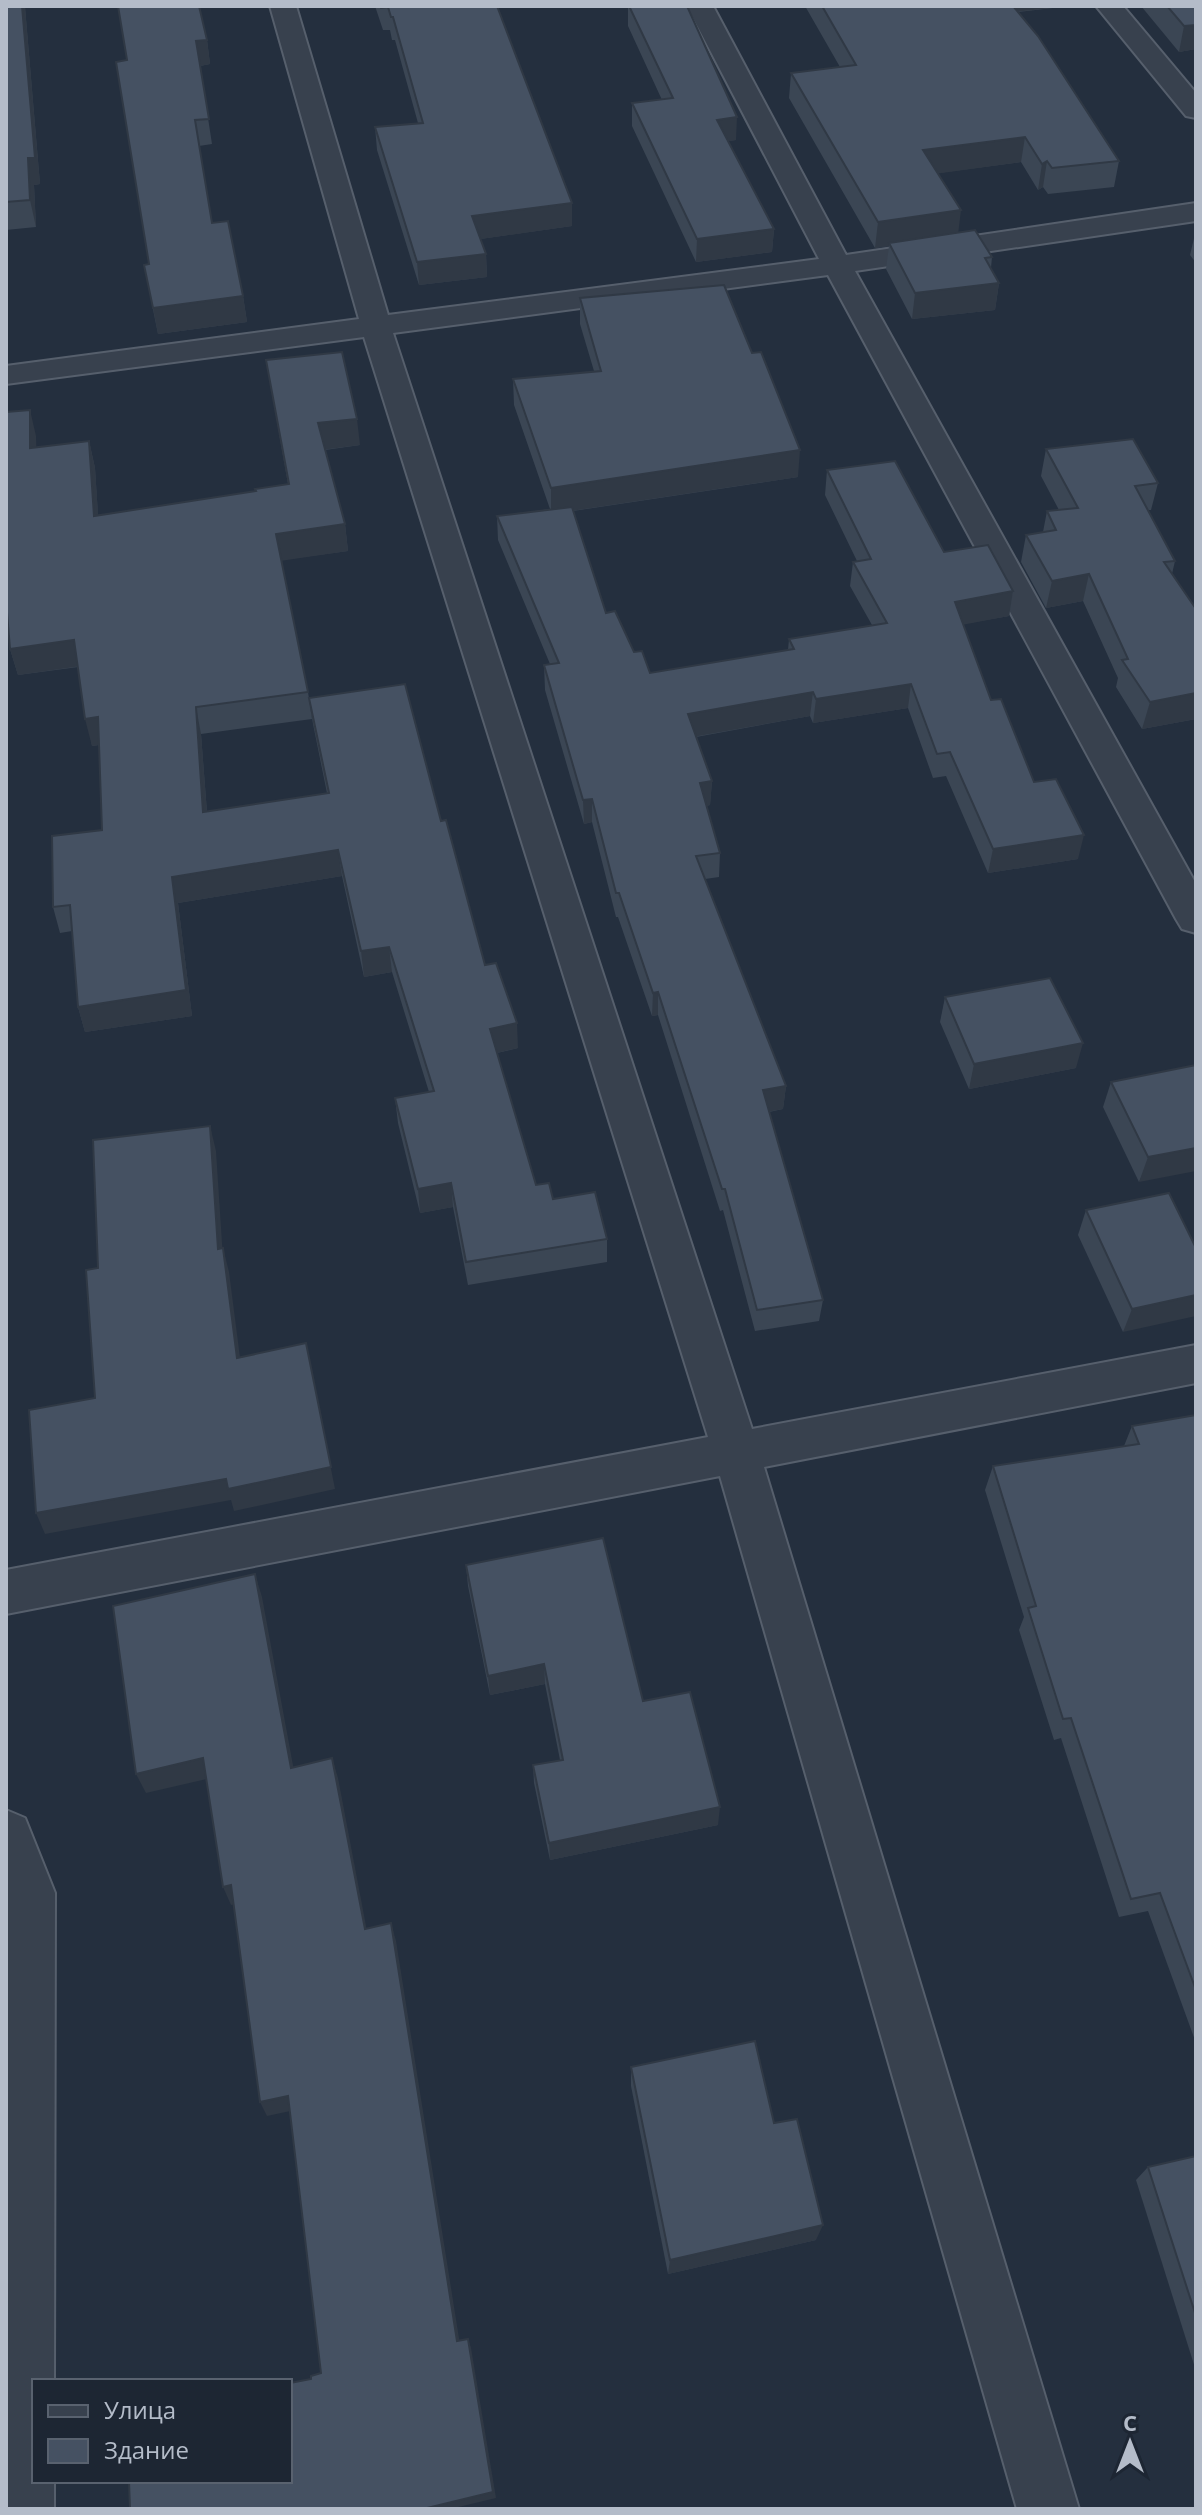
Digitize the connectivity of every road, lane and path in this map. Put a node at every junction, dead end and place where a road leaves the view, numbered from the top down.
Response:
1 (283, 6) edge
2 (700, 6) edge
3 (1109, 6) edge
4 (1196, 110) edge
5 (1196, 212) edge
6 (837, 265) junction
7 (376, 326) junction
8 (6, 375) edge
9 (1196, 919) edge
10 (1196, 1364) edge
11 (736, 1451) junction
12 (6, 1592) edge
13 (6, 1836) edge
14 (23, 2509) edge
15 (1048, 2509) edge

1 - 7 street
2 - 6 street
3 - 4 street
5 - 6 street
6 - 7 street
6 - 9 street
7 - 8 street
7 - 11 street
10 - 11 street
11 - 12 street
11 - 15 street
13 - 14 street

